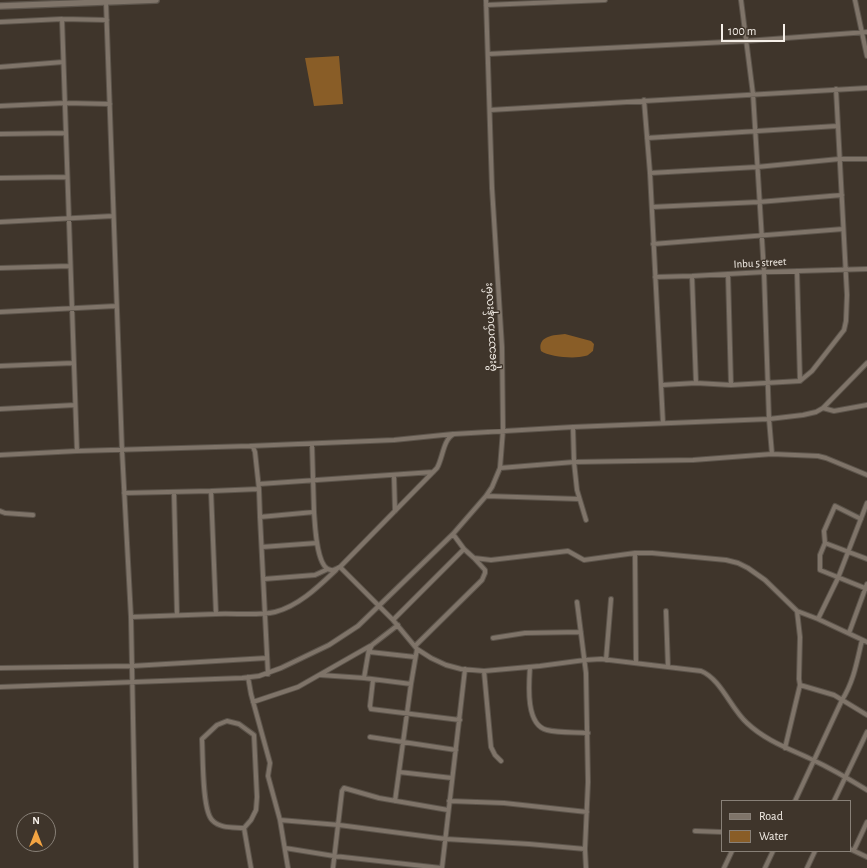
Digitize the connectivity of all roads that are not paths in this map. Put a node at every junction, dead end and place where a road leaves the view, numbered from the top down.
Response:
1 (156, 0) edge
2 (605, 0) edge
3 (741, 0) edge
4 (856, 0) edge
5 (106, 2) junction
6 (486, 2) edge
7 (0, 6) edge
8 (62, 19) junction
9 (106, 20) junction
10 (0, 22) edge
11 (865, 32) edge
12 (746, 41) junction
13 (488, 54) junction
14 (867, 56) edge
15 (63, 62) junction
16 (0, 67) edge
17 (867, 88) edge
18 (836, 89) junction
19 (753, 94) junction
20 (644, 100) junction
21 (65, 103) junction
22 (110, 104) junction
23 (0, 106) edge
24 (490, 110) junction
25 (837, 126) junction
26 (755, 130) junction
27 (66, 133) junction
28 (0, 134) edge
29 (647, 138) junction
30 (839, 159) junction
31 (867, 160) edge
32 (756, 167) junction
33 (650, 173) junction
34 (67, 177) junction
35 (0, 178) edge
36 (842, 195) junction
37 (759, 202) junction
38 (652, 207) junction
39 (113, 216) junction
40 (69, 219) junction
41 (0, 222) edge
42 (843, 229) junction
43 (761, 236) junction
44 (654, 244) junction
45 (70, 266) junction
46 (0, 268) edge
47 (867, 269) edge
48 (845, 270) junction
49 (797, 271) junction
50 (764, 272) junction
51 (728, 274) junction
52 (692, 276) junction
53 (655, 277) junction
54 (116, 306) junction
55 (71, 309) junction
56 (0, 312) edge
57 (867, 363) edge
58 (73, 364) junction
59 (0, 366) edge
60 (800, 381) junction
61 (696, 383) junction
62 (767, 383) junction
63 (662, 385) junction
64 (731, 386) junction
65 (75, 405) junction
66 (867, 405) edge
67 (823, 408) junction
68 (0, 409) edge
69 (769, 419) junction
70 (663, 423) junction
71 (573, 427) junction
72 (503, 430) junction
73 (454, 434) junction
74 (312, 444) junction
75 (250, 446) junction
76 (122, 450) junction
77 (77, 451) junction
78 (772, 454) junction
79 (0, 455) edge
80 (574, 462) junction
81 (500, 468) junction
82 (434, 472) junction
83 (394, 475) junction
84 (867, 475) edge
85 (313, 481) junction
86 (259, 487) junction
87 (211, 491) junction
88 (174, 492) junction
89 (124, 493) junction
90 (486, 496) junction
91 (579, 498) junction
92 (867, 503) edge
93 (0, 511) edge
94 (395, 511) junction
95 (314, 512) junction
96 (33, 515) dead end
97 (260, 517) junction
98 (861, 519) junction
99 (586, 520) dead end
100 (453, 534) junction
101 (316, 543) junction
102 (825, 543) junction
103 (262, 547) junction
104 (464, 549) junction
105 (848, 552) junction
106 (636, 553) junction
107 (474, 558) junction
108 (867, 559) edge
109 (340, 567) junction
110 (328, 569) junction
111 (838, 578) junction
112 (264, 580) junction
113 (866, 587) edge
114 (611, 599) dead end
115 (577, 602) dead end
116 (380, 606) junction
117 (666, 611) dead end
118 (797, 611) junction
119 (266, 613) junction
120 (216, 614) junction
121 (177, 615) junction
122 (131, 617) junction
123 (818, 619) junction
124 (393, 620) junction
125 (398, 625) junction
126 (581, 632) junction
127 (849, 633) junction
128 (493, 638) dead end
129 (862, 640) junction
130 (867, 642) edge
131 (370, 647) junction
132 (416, 648) junction
133 (415, 657) junction
134 (267, 658) junction
135 (585, 660) junction
136 (606, 660) junction
137 (636, 663) junction
138 (132, 666) junction
139 (530, 667) junction
140 (668, 667) junction
141 (0, 668) edge
142 (464, 669) junction
143 (484, 671) junction
144 (268, 674) junction
145 (320, 676) junction
146 (248, 677) junction
147 (364, 678) junction
148 (373, 680) junction
149 (132, 682) junction
150 (411, 684) junction
151 (800, 685) junction
152 (0, 687) edge
153 (842, 700) junction
154 (253, 702) junction
155 (407, 714) junction
156 (867, 715) edge
157 (460, 720) junction
158 (867, 732) edge
159 (588, 733) junction
160 (370, 737) dead end
161 (403, 743) junction
162 (785, 748) junction
163 (456, 750) junction
164 (501, 760) dead end
165 (813, 760) junction
166 (399, 772) junction
167 (845, 776) junction
168 (452, 778) junction
169 (867, 790) edge
170 (796, 800) edge
171 (834, 800) edge
172 (395, 801) junction
173 (449, 801) junction
174 (448, 810) junction
175 (587, 812) junction
176 (280, 820) junction
177 (867, 822) edge
178 (339, 825) junction
179 (244, 828) junction
180 (695, 831) dead end
181 (721, 832) edge
182 (446, 838) junction
183 (285, 848) junction
184 (585, 849) junction
185 (852, 849) edge
186 (732, 852) edge
187 (773, 852) edge
188 (815, 852) edge
189 (334, 856) junction
190 (867, 857) edge
191 (136, 868) edge
192 (251, 868) edge
193 (288, 868) edge
194 (333, 868) edge
195 (441, 868) edge
196 (586, 868) edge
197 (724, 868) edge
198 (765, 868) edge
199 (807, 868) edge

1 - 5 street
2 - 6 street
3 - 12 street
4 - 11 street
5 - 7 street
5 - 9 street
6 - 13 street, မိုးသောက်ပန်းလမ်း
8 - 9 street
8 - 10 street
8 - 15 street
9 - 22 street
11 - 12 street
11 - 14 street
12 - 13 street
12 - 19 street
13 - 24 street, မိုးသောက်ပန်းလမ်း
15 - 16 street
15 - 21 street
17 - 18 street
18 - 19 street
18 - 25 street
19 - 20 street
19 - 26 street
20 - 24 street
20 - 29 street
21 - 22 street
21 - 23 street
21 - 27 street
22 - 39 street
24 - 72 street, မိုးသောက်ပန်းလမ်း
25 - 26 street
25 - 30 street
26 - 29 street
26 - 32 street
27 - 28 street
27 - 34 street
29 - 33 street
30 - 31 street
30 - 32 street
30 - 36 street
32 - 33 street
32 - 37 street
33 - 38 street
34 - 35 street
34 - 40 street
36 - 37 street
36 - 42 street
37 - 38 street
37 - 43 street
38 - 44 street
39 - 40 street
39 - 54 street
40 - 41 street
40 - 45 street
42 - 43 street
42 - 48 street
43 - 44 street
43 - 50 street
44 - 53 street
45 - 46 street
45 - 55 street
47 - 48 street, Inbu 5 street
48 - 49 street, Inbu 5 street
48 - 60 street
49 - 50 street, Inbu 5 street
49 - 60 street
50 - 51 street, Inbu 5 street
50 - 62 street
51 - 52 street, Inbu 5 street
51 - 64 street
52 - 53 street, Inbu 5 street
52 - 61 street
53 - 63 street
54 - 55 street
54 - 76 street
55 - 56 street
55 - 58 street
57 - 67 street
58 - 59 street
58 - 65 street
60 - 62 street
61 - 63 street
61 - 64 street
62 - 64 street
62 - 69 street
63 - 70 street
65 - 68 street
65 - 77 street
66 - 67 street
67 - 69 street
69 - 70 street
69 - 78 street
70 - 71 street
71 - 72 street
71 - 80 street
72 - 73 street
72 - 81 street, မိုးသောက်ပန်းလမ်း
73 - 74 street
73 - 82 street
74 - 75 street
74 - 85 street
75 - 76 street
75 - 86 street
76 - 77 street
76 - 89 street
77 - 79 street
78 - 80 street
78 - 84 street
80 - 81 street
80 - 91 street
81 - 90 street, မိုးသောက်ပန်းလမ်း
82 - 83 street
82 - 94 street
83 - 85 street
83 - 94 street
85 - 86 street
85 - 95 street
86 - 87 street
86 - 97 street
87 - 88 street
87 - 120 street
88 - 89 street
88 - 121 street
89 - 122 street
90 - 91 street
90 - 100 street, မိုးသောက်ပန်းလမ်း
91 - 99 street
92 - 98 street
93 - 96 street
94 - 109 street
95 - 97 street
95 - 101 street
97 - 103 street
98 - 102 street
98 - 105 street
100 - 104 street
100 - 116 street, မိုးသောက်ပန်းလမ်း
101 - 103 street
101 - 110 street
102 - 105 street
102 - 111 street
103 - 112 street
104 - 107 street
104 - 124 street
105 - 108 street
105 - 111 street
106 - 107 street
106 - 118 street
106 - 137 street
107 - 132 street
109 - 110 street
109 - 116 street
109 - 119 street
110 - 112 street
111 - 113 street
111 - 123 street
112 - 119 street
113 - 127 street
114 - 136 street
115 - 126 street
116 - 124 street
116 - 144 street, မိုးသောက်ပန်းလမ်း
117 - 140 street
118 - 123 street
118 - 151 street
119 - 120 street
119 - 134 street
120 - 121 street
121 - 122 street
122 - 138 street
123 - 127 street
124 - 125 street
125 - 131 street
125 - 132 street
126 - 128 street
126 - 135 street
127 - 129 street
129 - 130 street
129 - 153 street
131 - 133 street
131 - 145 street
131 - 147 street
132 - 133 street
132 - 142 street
133 - 150 street
134 - 138 street
134 - 144 street
135 - 136 street
135 - 139 street
135 - 159 street
136 - 137 street
137 - 140 street
138 - 141 street
138 - 149 street
139 - 143 street
139 - 159 street
140 - 162 street
142 - 143 street
142 - 157 street
143 - 164 street
144 - 146 street, မိုးသောက်ပန်းလမ်း
145 - 147 street
145 - 154 street
146 - 149 street, မိုးသောက်ပန်းလမ်း
146 - 154 street
147 - 148 street
148 - 150 street
148 - 155 street
149 - 152 street, မိုးသောက်ပန်းလမ်း
149 - 191 street
150 - 155 street
151 - 153 street
151 - 162 street
153 - 156 street
153 - 165 street
154 - 176 street
155 - 157 street
155 - 161 street
157 - 163 street
158 - 167 street
159 - 175 street
160 - 161 street
161 - 163 street
161 - 166 street
162 - 165 street
163 - 168 street
165 - 167 street
165 - 170 street
166 - 168 street
166 - 172 street
167 - 169 street
167 - 171 street
168 - 173 street
172 - 174 street
172 - 178 street
173 - 174 street
173 - 175 street
174 - 182 street
175 - 184 street
176 - 178 street
176 - 183 street
177 - 185 street
178 - 182 street
178 - 189 street
179 - 179 street
179 - 192 street
180 - 181 street
182 - 184 street
182 - 195 street
183 - 189 street
183 - 193 street
184 - 196 street
185 - 190 street
186 - 197 street
187 - 198 street
188 - 199 street
189 - 194 street
189 - 195 street

